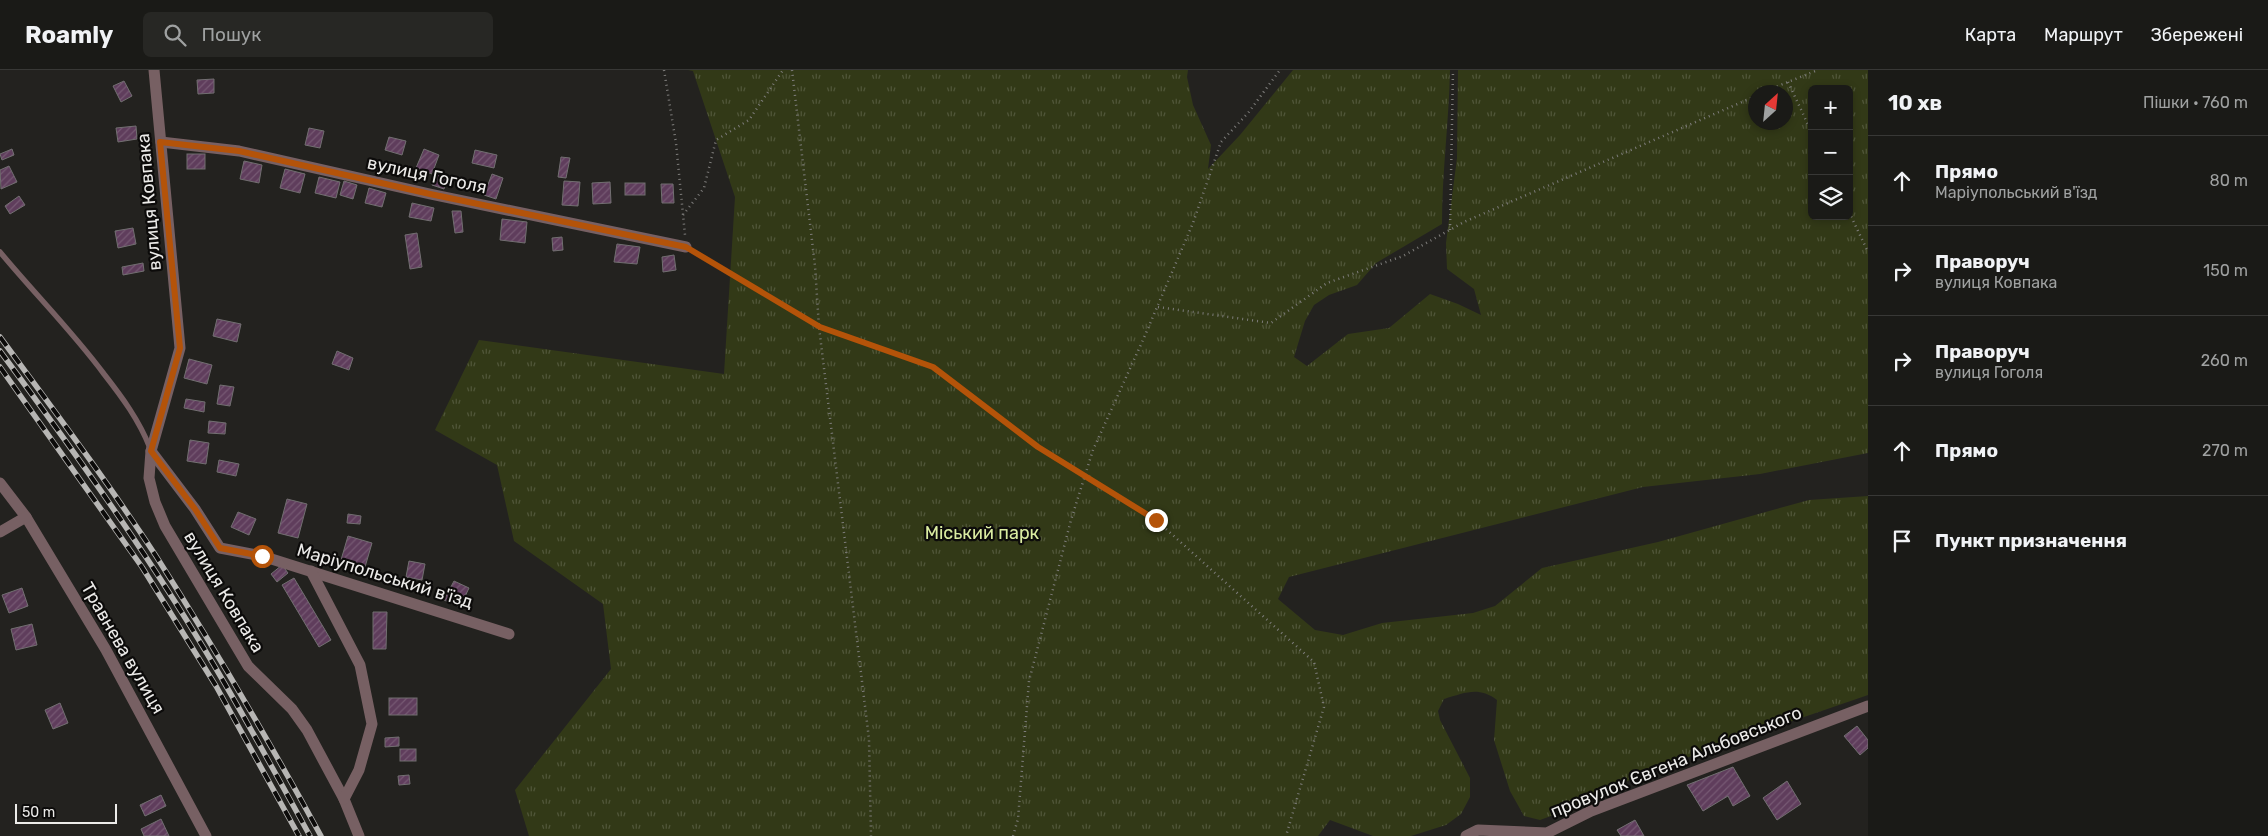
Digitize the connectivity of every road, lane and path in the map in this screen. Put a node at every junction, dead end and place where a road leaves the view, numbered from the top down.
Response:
1 (154, 70) edge
2 (664, 70) edge
3 (783, 70) edge
4 (792, 70) edge
5 (1280, 70) edge
6 (1453, 70) edge
7 (1818, 70) edge
8 (1788, 82) junction
9 (1780, 85) edge
10 (1748, 100) edge
11 (1811, 130) edge
12 (160, 142) junction
13 (683, 215) junction
14 (1853, 220) edge
15 (1450, 230) junction
16 (686, 247) junction
17 (0, 252) edge
18 (1868, 252) edge
19 (1158, 307) junction
20 (820, 327) junction
21 (151, 451) junction
22 (1085, 475) junction
23 (0, 483) edge
24 (26, 517) junction
25 (0, 532) edge
26 (311, 571) junction
27 (509, 634) dead end
28 (1868, 706) edge
29 (344, 799) junction
30 (206, 836) edge
31 (359, 836) edge
32 (872, 836) edge
33 (1013, 836) edge
34 (1286, 836) edge
35 (1466, 836) edge

1 - 12 street, вулиця Ковпака
2 - 13 path
3 - 13 path
4 - 20 path
5 - 19 path
6 - 15 path
7 - 8 path
8 - 9 path
8 - 11 path
10 - 15 path
12 - 16 street, вулиця Гоголя
12 - 21 street, вулиця Ковпака
13 - 16 path
14 - 18 path
15 - 19 path
16 - 20 path
17 - 21 lane
19 - 22 path
20 - 22 path
20 - 32 path
21 - 26 street, Маріупольський в'їзд
21 - 29 street, вулиця Ковпака
22 - 33 path
22 - 34 path
23 - 24 street, Травнева вулиця
24 - 25 street
24 - 30 street, Травнева вулиця
26 - 27 street, Маріупольський в'їзд
26 - 29 street
28 - 35 street, провулок Євгена Альбовського
29 - 31 street, вулиця Ковпака

